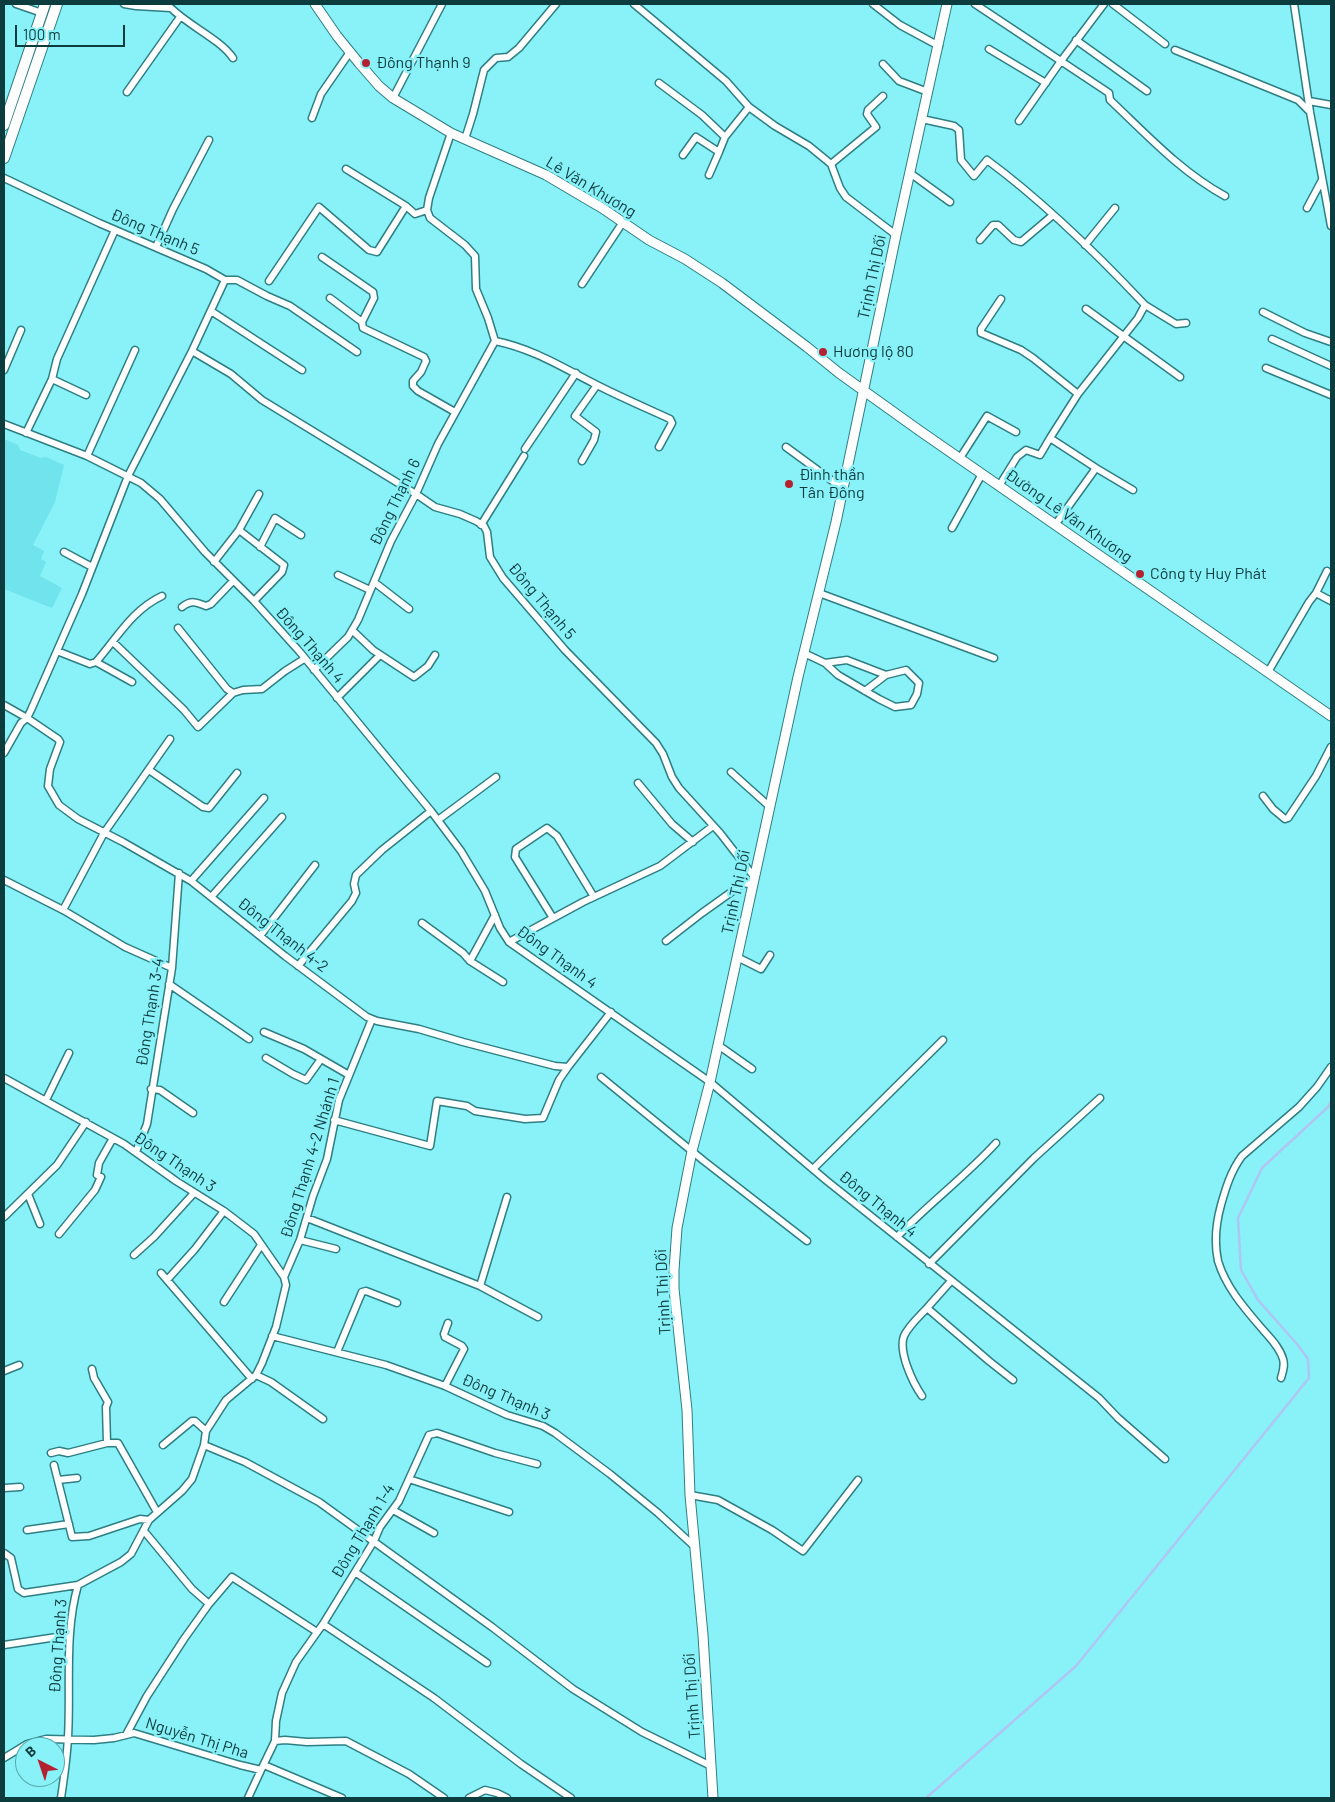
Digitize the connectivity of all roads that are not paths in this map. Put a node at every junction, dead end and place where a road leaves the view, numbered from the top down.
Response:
1 (16, 4) edge
2 (57, 4) edge
3 (124, 4) edge
4 (314, 4) edge
5 (442, 4) edge
6 (556, 4) edge
7 (634, 4) edge
8 (873, 4) edge
9 (947, 4) edge
10 (976, 4) edge
11 (1104, 4) edge
12 (1114, 4) edge
13 (1294, 4) edge
14 (44, 8) edge
15 (180, 17) junction
16 (1076, 40) junction
17 (1165, 44) dead end
18 (939, 46) junction
19 (989, 49) dead end
20 (1175, 50) dead end
21 (350, 52) junction
22 (233, 58) dead end
23 (1061, 61) junction
24 (883, 64) dead end
25 (659, 83) dead end
26 (1046, 83) junction
27 (1147, 90) dead end
28 (127, 92) dead end
29 (928, 92) junction
30 (883, 96) dead end
31 (393, 98) junction
32 (1309, 101) junction
33 (1331, 105) edge
34 (749, 107) junction
35 (1310, 112) junction
36 (312, 118) dead end
37 (922, 119) junction
38 (1019, 121) dead end
39 (4, 125) edge
40 (451, 133) junction
41 (724, 137) junction
42 (465, 139) junction
43 (209, 140) dead end
44 (719, 152) junction
45 (683, 155) dead end
46 (4, 158) edge
47 (830, 164) junction
48 (346, 170) dead end
49 (910, 173) junction
50 (709, 176) dead end
51 (4, 178) edge
52 (1322, 180) junction
53 (1225, 196) dead end
54 (950, 202) dead end
55 (406, 206) junction
56 (1115, 208) dead end
57 (1307, 208) dead end
58 (427, 210) junction
59 (1052, 215) junction
60 (623, 222) junction
61 (1331, 226) edge
62 (115, 230) junction
63 (896, 235) junction
64 (980, 240) dead end
65 (1085, 245) junction
66 (156, 247) junction
67 (322, 257) dead end
68 (225, 280) junction
69 (269, 281) dead end
70 (582, 284) dead end
71 (330, 298) dead end
72 (1001, 299) dead end
73 (1145, 305) junction
74 (1086, 309) dead end
75 (211, 311) junction
76 (1263, 312) dead end
77 (362, 322) junction
78 (1186, 323) dead end
79 (21, 330) dead end
80 (1123, 337) junction
81 (1272, 339) dead end
82 (495, 341) junction
83 (1331, 342) edge
84 (135, 350) dead end
85 (192, 351) junction
86 (357, 352) dead end
87 (1331, 366) edge
88 (1266, 368) dead end
89 (4, 370) edge
90 (302, 370) dead end
91 (576, 373) junction
92 (1180, 377) dead end
93 (52, 379) junction
94 (597, 385) junction
95 (864, 390) junction
96 (1078, 394) junction
97 (86, 395) dead end
98 (1331, 395) edge
99 (455, 412) junction
100 (4, 424) edge
101 (1016, 432) dead end
102 (26, 433) junction
103 (1050, 438) junction
104 (660, 447) dead end
105 (786, 448) dead end
106 (87, 456) junction
107 (960, 458) junction
108 (582, 461) dead end
109 (1096, 468) junction
110 (982, 474) junction
111 (128, 476) junction
112 (999, 486) junction
113 (842, 488) junction
114 (1132, 490) dead end
115 (259, 494) dead end
116 (416, 494) junction
117 (481, 524) junction
118 (1055, 525) junction
119 (952, 528) dead end
120 (239, 530) junction
121 (302, 535) dead end
122 (260, 547) junction
123 (64, 552) dead end
124 (214, 562) junction
125 (92, 567) junction
126 (1327, 571) dead end
127 (338, 575) dead end
128 (233, 581) junction
129 (374, 582) junction
130 (370, 590) junction
131 (818, 593) junction
132 (1316, 593) junction
133 (162, 596) dead end
134 (254, 601) junction
135 (1331, 601) edge
136 (182, 607) dead end
137 (409, 609) dead end
138 (178, 628) dead end
139 (352, 630) junction
140 (113, 642) junction
141 (57, 651) junction
142 (804, 653) junction
143 (380, 655) junction
144 (435, 655) dead end
145 (994, 658) dead end
146 (304, 659) junction
147 (96, 662) junction
148 (825, 663) junction
149 (314, 670) junction
150 (1268, 672) junction
151 (886, 675) junction
152 (132, 682) dead end
153 (865, 691) junction
154 (233, 693) junction
155 (337, 698) junction
156 (4, 705) edge
157 (1331, 716) edge
158 (27, 718) junction
159 (170, 739) dead end
160 (1331, 747) edge
161 (4, 753) edge
162 (149, 770) junction
163 (731, 772) dead end
164 (238, 773) dead end
165 (496, 777) dead end
166 (638, 783) dead end
167 (1263, 796) dead end
168 (264, 798) dead end
169 (770, 807) junction
170 (431, 811) junction
171 (282, 818) dead end
172 (438, 820) junction
173 (713, 826) junction
174 (104, 833) junction
175 (693, 842) junction
176 (315, 865) dead end
177 (179, 873) junction
178 (4, 880) edge
179 (191, 881) junction
180 (754, 882) junction
181 (212, 896) junction
182 (594, 897) junction
183 (63, 910) junction
184 (495, 915) junction
185 (553, 918) junction
186 (422, 923) dead end
187 (260, 936) junction
188 (666, 941) dead end
189 (509, 942) junction
190 (770, 955) dead end
191 (738, 957) junction
192 (470, 961) junction
193 (298, 966) junction
194 (172, 968) junction
195 (502, 982) dead end
196 (169, 984) junction
197 (610, 1012) junction
198 (372, 1019) junction
199 (264, 1032) dead end
200 (249, 1039) dead end
201 (943, 1040) dead end
202 (718, 1045) junction
203 (68, 1053) dead end
204 (266, 1058) dead end
205 (321, 1059) junction
206 (568, 1067) junction
207 (1331, 1067) edge
208 (752, 1070) dead end
209 (349, 1075) junction
210 (602, 1077) dead end
211 (4, 1078) edge
212 (710, 1082) junction
213 (151, 1089) junction
214 (1100, 1098) dead end
215 (46, 1100) junction
216 (193, 1113) dead end
217 (334, 1120) junction
218 (86, 1122) junction
219 (113, 1138) junction
220 (996, 1143) dead end
221 (692, 1151) junction
222 (136, 1152) junction
223 (813, 1169) junction
224 (194, 1192) junction
225 (28, 1194) junction
226 (507, 1197) dead end
227 (224, 1211) junction
228 (4, 1217) edge
229 (307, 1218) junction
230 (40, 1224) dead end
231 (59, 1234) dead end
232 (897, 1237) junction
233 (300, 1240) junction
234 (808, 1241) dead end
235 (262, 1245) junction
236 (336, 1249) dead end
237 (134, 1255) dead end
238 (929, 1264) junction
239 (161, 1273) dead end
240 (284, 1277) junction
241 (166, 1280) junction
242 (951, 1281) junction
243 (480, 1286) junction
244 (224, 1302) dead end
245 (397, 1303) dead end
246 (927, 1308) junction
247 (538, 1317) dead end
248 (448, 1323) dead end
249 (272, 1336) junction
250 (336, 1352) junction
251 (19, 1365) dead end
252 (92, 1369) dead end
253 (4, 1371) edge
254 (254, 1377) junction
255 (1281, 1378) dead end
256 (1013, 1380) dead end
257 (445, 1386) junction
258 (922, 1396) dead end
259 (323, 1418) dead end
260 (206, 1431) junction
261 (108, 1443) junction
262 (163, 1445) dead end
263 (204, 1445) junction
264 (51, 1453) dead end
265 (1165, 1459) dead end
266 (537, 1464) dead end
267 (54, 1465) dead end
268 (77, 1478) dead end
269 (58, 1480) junction
270 (409, 1480) junction
271 (858, 1480) dead end
272 (20, 1487) dead end
273 (4, 1488) edge
274 (690, 1495) junction
275 (393, 1510) junction
276 (157, 1512) junction
277 (509, 1512) dead end
278 (149, 1520) junction
279 (69, 1524) junction
280 (27, 1530) dead end
281 (144, 1530) junction
282 (434, 1533) dead end
283 (374, 1541) junction
284 (695, 1547) junction
285 (4, 1553) edge
286 (355, 1572) junction
287 (78, 1585) junction
288 (209, 1604) junction
289 (323, 1624) junction
290 (317, 1632) junction
291 (70, 1635) junction
292 (4, 1645) edge
293 (487, 1664) dead end
294 (126, 1735) junction
295 (68, 1739) junction
296 (275, 1741) junction
297 (4, 1758) edge
298 (711, 1766) junction
299 (262, 1768) junction
300 (326, 1791) junction
301 (61, 1798) edge
302 (248, 1798) edge
303 (322, 1798) edge
304 (342, 1798) edge
305 (444, 1798) edge
306 (469, 1798) edge
307 (507, 1798) edge
308 (570, 1798) edge
309 (713, 1798) edge

1 - 14 street
2 - 46 main road
3 - 15 street
4 - 21 main road, Lê Văn Khương
5 - 31 street
6 - 42 street
7 - 34 street
8 - 18 street
9 - 18 main road, Trịnh Thị Dối
10 - 23 street
11 - 16 street
12 - 17 street
13 - 32 street
14 - 39 main road
15 - 22 street
15 - 28 street
16 - 23 street
16 - 27 street
18 - 29 main road, Trịnh Thị Dối
19 - 26 street
20 - 35 street
21 - 31 main road, Lê Văn Khương
21 - 36 street
23 - 26 street
23 - 53 street
24 - 29 street
25 - 41 street
26 - 38 street
29 - 37 main road, Trịnh Thị Dối
30 - 47 street
31 - 40 main road, Lê Văn Khương
32 - 33 street
32 - 35 street
34 - 41 street
34 - 47 street
35 - 52 street
37 - 49 main road, Trịnh Thị Dối
37 - 59 street
40 - 42 main road, Lê Văn Khương
40 - 58 street
41 - 44 street
42 - 60 main road, Lê Văn Khương
43 - 66 street
44 - 45 street
44 - 50 street
47 - 63 street
48 - 55 street
49 - 54 street
49 - 63 main road, Trịnh Thị Dối
51 - 62 street, Đông Thạnh 5
52 - 57 street
52 - 61 street
55 - 58 street
55 - 69 street
56 - 65 street
58 - 82 street
59 - 64 street
59 - 65 street
60 - 70 street
60 - 95 main road, Lê Văn Khương
62 - 66 street, Đông Thạnh 5
62 - 93 street
63 - 95 main road, Trịnh Thị Dối
65 - 73 street
66 - 68 street, Đông Thạnh 5
67 - 77 street
68 - 75 street
68 - 86 street, Đông Thạnh 5
71 - 77 street
72 - 96 street
73 - 78 street
73 - 80 street
74 - 80 street
75 - 85 street
75 - 90 street
76 - 83 street
77 - 99 street
79 - 89 street
80 - 92 street
80 - 96 street
81 - 87 street
82 - 91 street
82 - 99 street, Đông Thạnh 6
84 - 106 street
85 - 111 street
85 - 116 street
88 - 98 street
91 - 94 street
91 - 117 street
93 - 97 street
93 - 102 street
94 - 104 street
94 - 108 street
95 - 107 main road, Đường Lê Văn Khương
95 - 113 main road, Trịnh Thị Dối
96 - 103 street
99 - 116 street, Đông Thạnh 6
100 - 102 street, Đông Thạnh 4
101 - 107 street
102 - 106 street, Đông Thạnh 4
103 - 109 street
103 - 112 street
105 - 113 street
106 - 111 street, Đông Thạnh 4
107 - 110 main road, Đường Lê Văn Khương
109 - 114 street
109 - 118 street
110 - 112 main road, Đường Lê Văn Khương
110 - 119 street
111 - 124 street, Đông Thạnh 4
111 - 125 street
112 - 118 main road, Đường Lê Văn Khương
113 - 131 main road, Trịnh Thị Dối
115 - 120 street
116 - 117 street
116 - 129 street, Đông Thạnh 6
117 - 173 street, Đông Thạnh 5
118 - 150 main road, Đường Lê Văn Khương
120 - 122 street
120 - 124 street
121 - 122 street
122 - 134 street
123 - 125 street
124 - 128 street, Đông Thạnh 4
125 - 141 street
126 - 132 street
127 - 130 street
128 - 134 street, Đông Thạnh 4
128 - 136 street
129 - 130 street, Đông Thạnh 6
129 - 137 street
130 - 139 street, Đông Thạnh 6
131 - 142 main road, Trịnh Thị Dối
131 - 145 street
132 - 135 street
132 - 150 street
133 - 140 street
134 - 146 street, Đông Thạnh 4
138 - 154 street
139 - 143 street
139 - 149 street, Đông Thạnh 6
140 - 147 street
140 - 154 street
141 - 147 street
141 - 158 street
142 - 148 street
142 - 169 main road, Trịnh Thị Dối
143 - 144 street
143 - 155 street
146 - 149 street, Đông Thạnh 4
146 - 154 street
147 - 152 street
148 - 151 street
148 - 153 street
149 - 155 street, Đông Thạnh 4
150 - 157 main road, Đường Lê Văn Khương
151 - 153 street
151 - 153 street
155 - 170 street, Đông Thạnh 4
156 - 158 street, Đông Thạnh 4-2
158 - 161 street
158 - 174 street, Đông Thạnh 4-2
159 - 162 street
160 - 167 street
162 - 164 street
162 - 174 street
163 - 169 street
165 - 172 street
166 - 175 street
168 - 179 street
169 - 180 main road, Trịnh Thị Dối
170 - 172 street, Đông Thạnh 4
170 - 193 street
171 - 181 street
172 - 184 street, Đông Thạnh 4
173 - 175 street
173 - 180 street, Đông Thạnh 5
174 - 177 street, Đông Thạnh 4-2
174 - 183 street
175 - 182 street
176 - 187 street
177 - 179 street, Đông Thạnh 4-2
177 - 194 street, Đông Thạnh 3-4
178 - 183 street
179 - 181 street, Đông Thạnh 4-2
180 - 188 street
180 - 191 main road, Trịnh Thị Dối
181 - 187 street, Đông Thạnh 4-2
182 - 185 street
182 - 185 street
183 - 194 street
184 - 189 street, Đông Thạnh 4
184 - 192 street
185 - 189 street
186 - 192 street
187 - 193 street, Đông Thạnh 4-2
189 - 197 street, Đông Thạnh 4
190 - 191 street
191 - 202 main road, Trịnh Thị Dối
192 - 195 street
193 - 198 street, Đông Thạnh 4-2
194 - 196 street, Đông Thạnh 3-4
196 - 200 street
196 - 213 street, Đông Thạnh 3-4
197 - 206 street
197 - 212 street, Đông Thạnh 4
198 - 206 street, Đông Thạnh 4-2
198 - 209 street, Đông Thạnh 4-2 Nhánh 1
199 - 205 street
201 - 223 street
202 - 208 street
202 - 212 main road, Trịnh Thị Dối
203 - 215 street
204 - 205 street
205 - 209 street
206 - 217 street
207 - 255 street
209 - 217 street, Đông Thạnh 4-2 Nhánh 1
210 - 221 street
211 - 215 street, Đông Thạnh 3
212 - 221 main road, Trịnh Thị Dối
212 - 223 street, Đông Thạnh 4
213 - 216 street
213 - 222 street, Đông Thạnh 3-4
214 - 238 street
215 - 218 street, Đông Thạnh 3
217 - 229 street, Đông Thạnh 4-2 Nhánh 1
218 - 219 street, Đông Thạnh 3
218 - 225 street
219 - 222 street, Đông Thạnh 3
219 - 231 street
220 - 232 street
221 - 234 street
221 - 274 main road, Trịnh Thị Dối
222 - 224 street, Đông Thạnh 3
223 - 232 street, Đông Thạnh 4
224 - 227 street, Đông Thạnh 3
224 - 237 street
225 - 228 street
225 - 230 street
226 - 243 street
227 - 235 street, Đông Thạnh 3
227 - 241 street
229 - 233 street, Đông Thạnh 4-2 Nhánh 1
229 - 243 street
232 - 238 street, Đông Thạnh 4
233 - 236 street
233 - 240 street, Đông Thạnh 4-2 Nhánh 1
235 - 240 street, Đông Thạnh 3
235 - 244 street
238 - 242 street, Đông Thạnh 4
239 - 241 street
240 - 249 street, Đông Thạnh 3
241 - 254 street
242 - 246 street
242 - 265 street, Đông Thạnh 4
243 - 247 street
245 - 250 street
246 - 256 street
246 - 258 street
248 - 257 street
249 - 250 street, Đông Thạnh 3
249 - 254 street, Đông Thạnh 3
250 - 257 street, Đông Thạnh 3
251 - 253 street
252 - 261 street
254 - 259 street
254 - 260 street, Đông Thạnh 3
257 - 284 street, Đông Thạnh 3
260 - 262 street
260 - 263 street, Đông Thạnh 3
261 - 264 street
261 - 276 street
263 - 276 street, Đông Thạnh 3
263 - 283 street
266 - 270 street, Đông Thạnh 1-4
267 - 269 street
268 - 269 street
269 - 279 street
270 - 275 street, Đông Thạnh 1-4
270 - 277 street
271 - 274 street
272 - 273 street
274 - 284 main road, Trịnh Thị Dối
275 - 282 street
275 - 283 street, Đông Thạnh 1-4
276 - 278 street, Đông Thạnh 3
278 - 279 street
278 - 281 street, Đông Thạnh 3
279 - 280 street
281 - 287 street, Đông Thạnh 3
281 - 288 street
283 - 286 street, Đông Thạnh 1-4
283 - 298 street
284 - 298 main road, Trịnh Thị Dối
285 - 287 street
286 - 289 street, Đông Thạnh 1-4
286 - 293 street
287 - 291 street, Đông Thạnh 3
288 - 290 street
288 - 294 street
289 - 290 street, Đông Thạnh 1-4
289 - 308 street
290 - 296 street, Đông Thạnh 1-4
291 - 292 street
291 - 295 street, Đông Thạnh 3
294 - 295 street, Nguyễn Thị Pha
294 - 299 street, Nguyễn Thị Pha
295 - 297 street, Nguyễn Thị Pha
295 - 301 street
296 - 299 street, Nguyễn Thị Pha
296 - 305 street
298 - 309 main road, Trịnh Thị Dối
299 - 300 street
299 - 302 street
300 - 303 street
300 - 304 street
306 - 307 street

